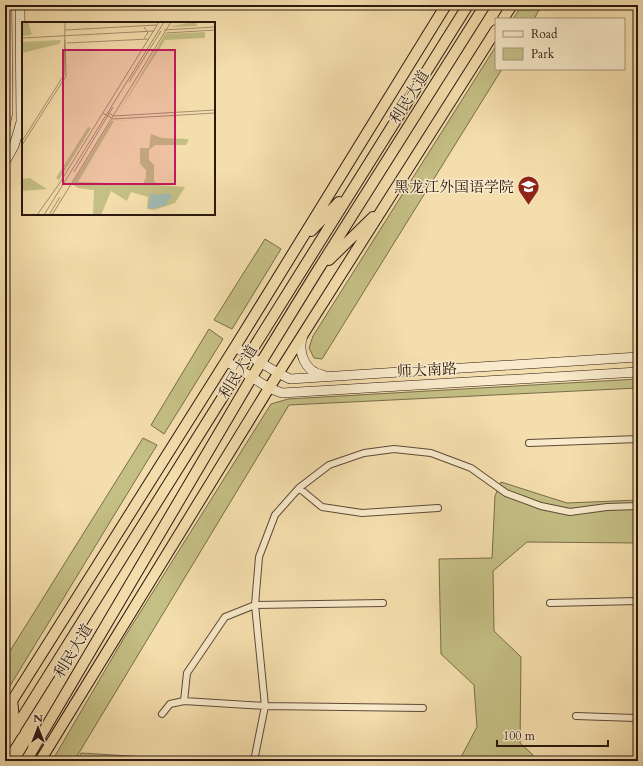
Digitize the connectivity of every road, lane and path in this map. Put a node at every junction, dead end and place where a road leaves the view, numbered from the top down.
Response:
1 (7, 5) edge
2 (20, 5) edge
3 (446, 5) edge
4 (468, 5) edge
5 (485, 5) edge
6 (512, 5) edge
7 (504, 18) edge
8 (495, 32) edge
9 (5, 126) edge
10 (5, 162) edge
11 (354, 186) junction
12 (387, 203) junction
13 (298, 245) junction
14 (316, 273) junction
15 (303, 334) junction
16 (235, 347) junction
17 (249, 356) junction
18 (638, 357) edge
19 (226, 361) junction
20 (261, 363) junction
21 (240, 370) junction
22 (638, 372) edge
23 (278, 373) junction
24 (331, 376) junction
25 (252, 377) junction
26 (269, 388) junction
27 (638, 440) edge
28 (529, 443) dead end
29 (299, 488) junction
30 (638, 506) edge
31 (438, 508) dead end
32 (638, 601) edge
33 (383, 603) dead end
34 (550, 603) dead end
35 (255, 605) junction
36 (12, 699) junction
37 (184, 701) junction
38 (265, 706) junction
39 (423, 708) dead end
40 (5, 712) edge
41 (162, 714) dead end
42 (576, 716) dead end
43 (638, 717) edge
44 (15, 730) junction
45 (5, 745) edge
46 (47, 748) junction
47 (28, 758) edge
48 (41, 760) edge
49 (254, 761) edge

1 - 9 main road
2 - 10 main road
3 - 13 highway
4 - 11 highway, 利民大道
5 - 14 highway, 利民大道
6 - 7 highway
8 - 12 highway
11 - 13 highway
11 - 17 highway, 利民大道
12 - 14 highway
12 - 15 highway
13 - 16 highway
14 - 20 highway, 利民大道
15 - 23 highway
15 - 24 main road
16 - 17 main road, 师大南路
16 - 19 highway
17 - 20 main road, 师大南路
17 - 21 highway, 利民大道
18 - 24 main road, 师大南路
19 - 21 main road, 师大南路
19 - 36 highway
20 - 23 main road, 师大南路
20 - 25 highway, 利民大道
21 - 25 main road, 师大南路
21 - 44 highway, 利民大道
22 - 26 main road, 师大南路
23 - 24 main road, 师大南路
23 - 26 highway
25 - 26 main road, 师大南路
25 - 47 highway, 利民大道
26 - 46 highway
27 - 28 street
29 - 30 street
29 - 31 street
29 - 35 street
32 - 34 street
33 - 35 street
35 - 37 street
35 - 38 street
36 - 40 highway
36 - 44 highway
37 - 38 street
37 - 41 street
38 - 39 street
38 - 49 street
42 - 43 street
44 - 45 highway, 利民大道
46 - 47 highway
46 - 48 highway

